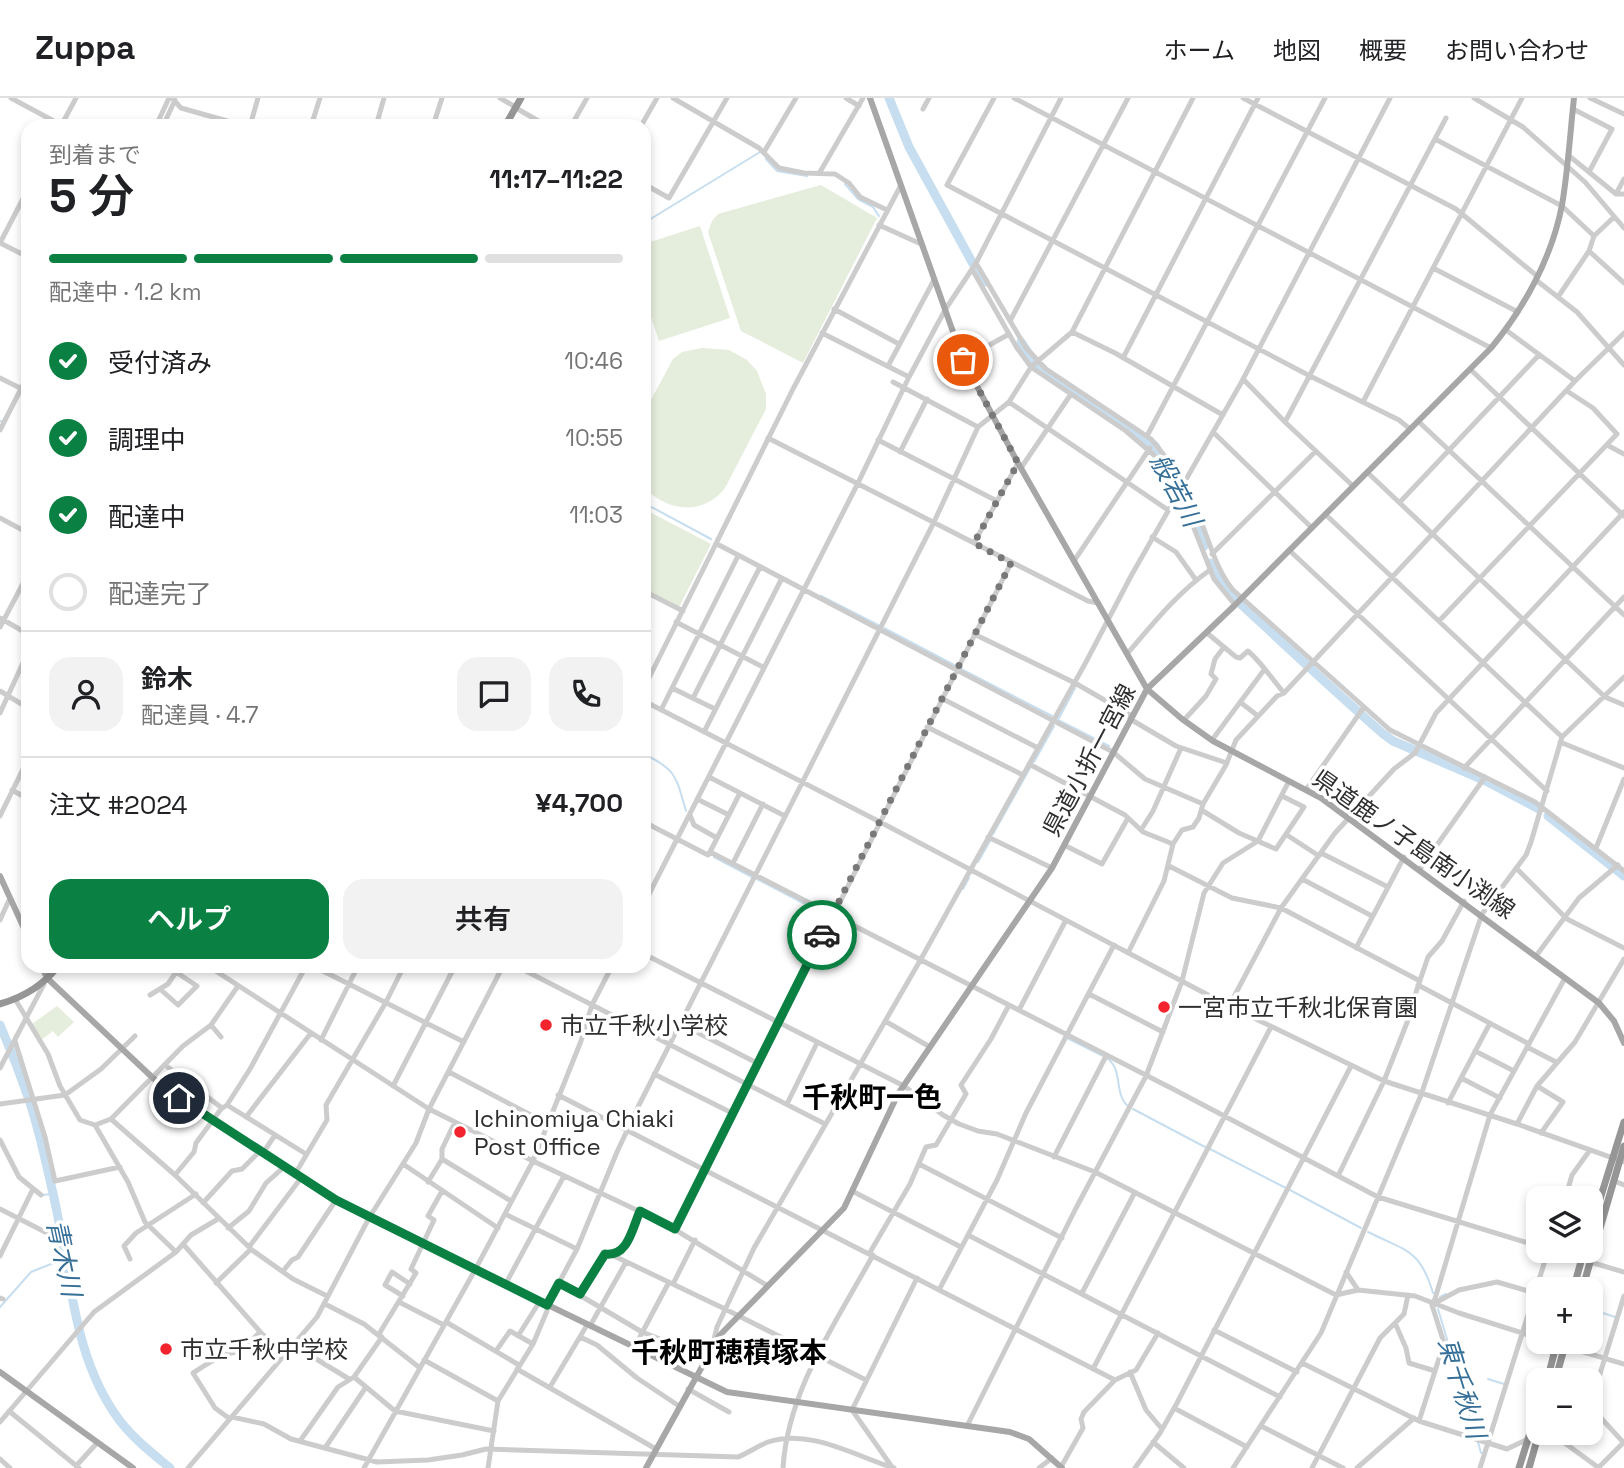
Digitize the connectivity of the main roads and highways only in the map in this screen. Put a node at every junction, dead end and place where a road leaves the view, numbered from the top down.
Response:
1 (521, 98) edge
2 (870, 98) edge
3 (1574, 98) edge
4 (514, 104) edge
5 (504, 119) edge
6 (1147, 689) junction
7 (0, 876) edge
8 (21, 919) edge
9 (45, 973) edge
10 (53, 973) edge
11 (48, 979) junction
12 (0, 1004) edge
13 (1624, 1043) edge
14 (1624, 1122) edge
15 (1624, 1146) edge
16 (1618, 1160) edge
17 (1603, 1198) edge
18 (1586, 1277) edge
19 (0, 1372) edge
20 (694, 1378) junction
21 (1526, 1445) edge
22 (1536, 1445) edge
23 (133, 1468) edge
24 (646, 1468) edge
25 (1062, 1468) edge
26 (1519, 1468) edge
27 (1530, 1468) edge

1 - 4 highway
2 - 6 main road, 県道鹿ノ子島南小渕線
3 - 6 main road, 県道小折一宮線
4 - 5 highway
6 - 13 main road, 県道鹿ノ子島南小渕線
6 - 20 main road, 県道小折一宮線
7 - 8 main road
9 - 11 main road
10 - 11 highway
11 - 12 highway
11 - 20 main road
14 - 16 highway
15 - 16 highway
16 - 17 highway
16 - 18 highway
19 - 23 main road
20 - 24 main road, 県道小折一宮線
20 - 25 main road
21 - 26 highway
22 - 27 highway

